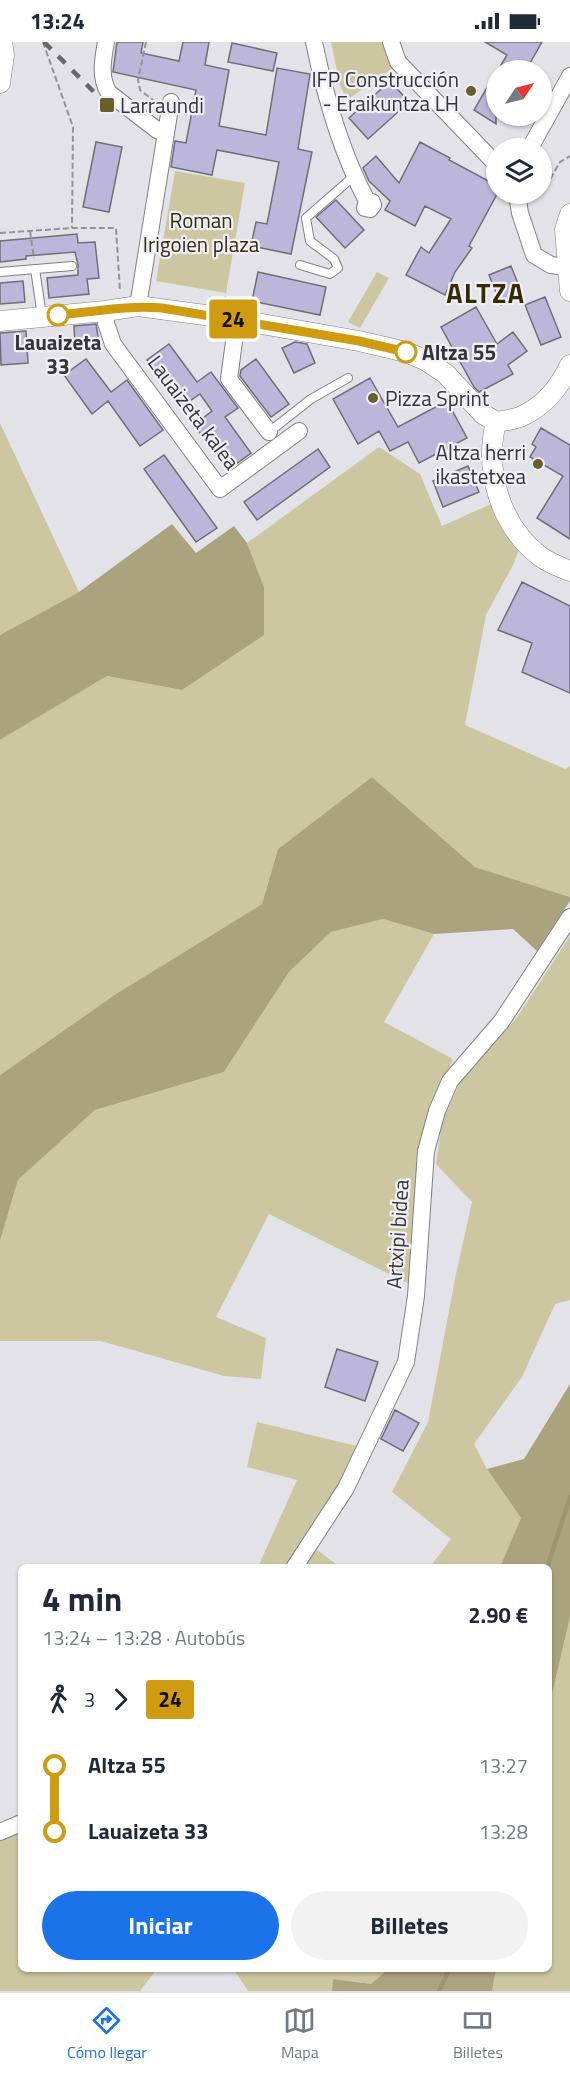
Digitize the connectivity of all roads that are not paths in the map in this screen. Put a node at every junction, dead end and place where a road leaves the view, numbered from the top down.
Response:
1 (2, 42) edge
2 (106, 42) edge
3 (314, 42) edge
4 (391, 42) edge
5 (570, 76) edge
6 (0, 83) edge
7 (171, 102) dead end
8 (161, 132) junction
9 (536, 138) edge
10 (486, 154) edge
11 (354, 176) junction
12 (367, 201) dead end
13 (521, 204) edge
14 (570, 214) edge
15 (300, 265) dead end
16 (72, 266) dead end
17 (567, 267) junction
18 (35, 269) junction
19 (0, 272) edge
20 (570, 291) edge
21 (138, 306) junction
22 (105, 311) junction
23 (231, 313) junction
24 (42, 316) junction
25 (0, 321) edge
26 (570, 365) edge
27 (348, 378) dead end
28 (496, 422) junction
29 (299, 431) dead end
30 (269, 432) joint
31 (570, 571) edge
32 (570, 917) edge
33 (297, 1564) edge
34 (18, 1824) edge
35 (0, 1832) edge

1 - 6 street
2 - 8 street
3 - 11 street
4 - 10 street
5 - 9 street
7 - 8 street
8 - 21 street
11 - 12 street
11 - 15 lane
13 - 17 street
14 - 17 street
16 - 18 lane
17 - 20 street
18 - 19 lane
18 - 24 lane
21 - 22 street
21 - 23 street
22 - 24 street
22 - 29 street, Lauaizeta kalea
23 - 28 street
23 - 30 street
24 - 25 street
26 - 28 street
27 - 30 lane
28 - 31 street
32 - 33 street, Artxipi bidea
34 - 35 street

